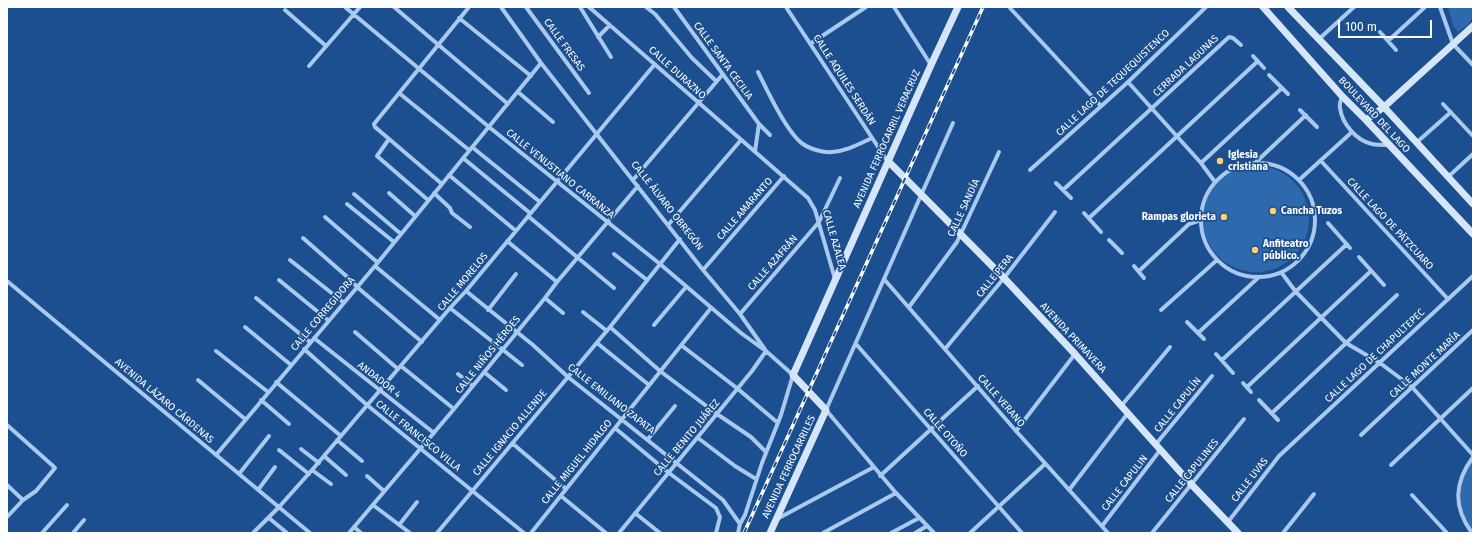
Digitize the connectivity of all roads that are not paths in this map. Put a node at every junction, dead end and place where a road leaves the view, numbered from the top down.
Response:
1 (345, 7) edge
2 (360, 7) edge
3 (394, 7) edge
4 (469, 7) edge
5 (501, 7) edge
6 (526, 7) edge
7 (580, 7) edge
8 (589, 7) edge
9 (646, 7) edge
10 (674, 7) edge
11 (786, 7) edge
12 (866, 7) edge
13 (894, 7) edge
14 (958, 7) edge
15 (1206, 7) edge
16 (1263, 7) edge
17 (1288, 7) edge
18 (1354, 7) edge
19 (1425, 7) edge
20 (1440, 7) edge
21 (1010, 8) edge
22 (285, 10) dead end
23 (354, 15) junction
24 (459, 18) junction
25 (610, 25) junction
26 (1473, 26) edge
27 (1380, 32) dead end
28 (598, 37) junction
29 (1320, 39) junction
30 (1388, 40) junction
31 (810, 44) junction
32 (1453, 44) junction
33 (438, 45) junction
34 (1241, 45) dead end
35 (326, 46) junction
36 (1396, 50) dead end
37 (1253, 56) dead end
38 (611, 57) dead end
39 (1258, 61) junction
40 (541, 63) junction
41 (655, 64) junction
42 (931, 65) junction
43 (1473, 65) edge
44 (309, 66) dead end
45 (419, 68) junction
46 (1264, 68) dead end
47 (758, 72) dead end
48 (723, 74) junction
49 (1269, 75) dead end
50 (531, 76) junction
51 (716, 81) junction
52 (1128, 82) junction
53 (1282, 88) junction
54 (518, 92) junction
55 (399, 93) junction
56 (589, 93) dead end
57 (1288, 94) dead end
58 (1342, 96) junction
59 (698, 103) junction
60 (508, 104) junction
61 (1443, 104) dead end
62 (1101, 106) junction
63 (1384, 107) junction
64 (1152, 109) junction
65 (1300, 110) dead end
66 (1451, 112) junction
67 (1306, 115) junction
68 (1366, 120) junction
69 (553, 122) dead end
70 (953, 123) dead end
71 (759, 124) junction
72 (489, 126) junction
73 (1317, 127) dead end
74 (1352, 132) junction
75 (597, 133) junction
76 (770, 135) dead end
77 (1177, 136) junction
78 (1473, 136) edge
79 (872, 138) junction
80 (389, 139) junction
81 (742, 140) junction
82 (1416, 143) junction
83 (1389, 145) junction
84 (470, 148) junction
85 (755, 151) junction
86 (999, 152) dead end
87 (1473, 154) edge
88 (463, 158) junction
89 (1321, 161) junction
90 (889, 162) junction
91 (1201, 163) junction
92 (1254, 163) junction
93 (1030, 170) dead end
94 (449, 175) junction
95 (784, 176) junction
96 (1448, 177) junction
97 (840, 178) dead end
98 (633, 180) junction
99 (1299, 180) junction
100 (558, 181) junction
101 (1215, 182) junction
102 (1056, 183) dead end
103 (442, 184) junction
104 (638, 186) junction
105 (1063, 190) junction
106 (389, 193) dead end
107 (434, 193) junction
108 (354, 194) dead end
109 (922, 194) junction
110 (1071, 198) dead end
111 (428, 200) junction
112 (540, 202) junction
113 (347, 204) dead end
114 (1473, 204) edge
115 (1055, 212) dead end
116 (1084, 213) dead end
117 (529, 214) junction
118 (415, 216) junction
119 (326, 217) dead end
120 (1089, 218) junction
121 (1201, 220) junction
122 (819, 222) junction
123 (607, 223) junction
124 (1328, 223) dead end
125 (668, 224) junction
126 (470, 228) dead end
127 (516, 231) junction
128 (1101, 232) dead end
129 (401, 234) junction
130 (960, 234) junction
131 (1473, 234) edge
132 (303, 238) dead end
133 (680, 239) junction
134 (1109, 240) dead end
135 (507, 241) junction
136 (394, 242) junction
137 (1122, 253) dead end
138 (614, 254) dead end
139 (1359, 257) dead end
140 (577, 258) junction
141 (290, 260) dead end
142 (1217, 260) junction
143 (376, 264) junction
144 (660, 264) junction
145 (1134, 266) dead end
146 (703, 270) junction
147 (1139, 271) junction
148 (1371, 271) junction
149 (1281, 272) junction
150 (516, 274) dead end
151 (1473, 276) edge
152 (1259, 277) junction
153 (1004, 278) junction
154 (1144, 278) dead end
155 (884, 279) junction
156 (278, 280) dead end
157 (647, 280) junction
158 (835, 280) junction
159 (7, 281) edge
160 (556, 282) junction
161 (1384, 285) dead end
162 (356, 287) junction
163 (686, 287) junction
164 (614, 288) dead end
165 (466, 291) junction
166 (1296, 292) junction
167 (1397, 295) dead end
168 (256, 298) dead end
169 (545, 298) junction
170 (1447, 298) junction
171 (343, 302) junction
172 (909, 307) junction
173 (450, 308) junction
174 (711, 308) junction
175 (488, 310) junction
176 (1161, 310) dead end
177 (583, 312) dead end
178 (563, 313) dead end
179 (740, 314) junction
180 (1321, 317) junction
181 (328, 320) junction
182 (440, 320) junction
183 (1187, 322) dead end
184 (654, 325) dead end
185 (245, 327) dead end
186 (610, 327) junction
187 (1473, 330) edge
188 (354, 332) dead end
189 (516, 332) junction
190 (607, 332) junction
191 (1198, 333) junction
192 (314, 338) junction
193 (1204, 339) dead end
194 (310, 342) junction
195 (422, 342) junction
196 (597, 343) junction
197 (1346, 343) junction
198 (856, 344) junction
199 (680, 345) junction
200 (1170, 347) dead end
201 (945, 348) junction
202 (304, 349) junction
203 (502, 349) junction
204 (216, 351) dead end
205 (766, 351) junction
206 (1075, 354) junction
207 (1216, 354) dead end
208 (1222, 360) junction
209 (1380, 363) junction
210 (291, 365) junction
211 (522, 365) dead end
212 (400, 368) junction
213 (660, 370) junction
214 (484, 372) junction
215 (1233, 373) dead end
216 (458, 374) dead end
217 (793, 375) junction
218 (1212, 376) dead end
219 (568, 377) junction
220 (198, 380) dead end
221 (276, 382) junction
222 (1243, 383) dead end
223 (649, 385) junction
224 (473, 386) junction
225 (978, 386) junction
226 (1247, 387) junction
227 (1412, 387) junction
228 (1473, 388) edge
229 (738, 389) junction
230 (506, 390) dead end
231 (379, 391) junction
232 (268, 392) junction
233 (1251, 392) dead end
234 (261, 400) junction
235 (1259, 400) dead end
236 (367, 405) junction
237 (1122, 405) junction
238 (675, 406) dead end
239 (454, 409) junction
240 (826, 410) junction
241 (1128, 413) junction
242 (1272, 413) junction
243 (717, 414) junction
244 (1441, 418) junction
245 (245, 419) junction
246 (622, 419) junction
247 (1244, 419) dead end
248 (1278, 420) dead end
249 (778, 422) junction
250 (289, 424) dead end
251 (7, 425) edge
252 (615, 428) junction
253 (931, 428) junction
254 (1016, 430) junction
255 (434, 433) junction
256 (1361, 435) dead end
257 (269, 436) dead end
258 (341, 436) junction
259 (698, 438) junction
260 (648, 439) junction
261 (337, 440) junction
262 (512, 443) junction
263 (1159, 447) junction
264 (420, 448) junction
265 (1287, 448) joint
266 (301, 449) dead end
267 (279, 450) dead end
268 (766, 452) junction
269 (216, 455) junction
270 (324, 456) junction
271 (1473, 456) edge
272 (362, 461) dead end
273 (319, 462) junction
274 (677, 463) junction
275 (1045, 464) junction
276 (1391, 465) dead end
277 (275, 467) dead end
278 (874, 467) junction
279 (312, 470) junction
280 (669, 472) junction
281 (239, 474) junction
282 (309, 474) junction
283 (346, 475) dead end
284 (367, 476) dead end
285 (880, 476) junction
286 (756, 479) junction
287 (331, 484) dead end
288 (1191, 484) junction
289 (7, 485) edge
290 (566, 489) junction
291 (258, 490) junction
292 (1069, 490) junction
293 (384, 491) junction
294 (472, 491) junction
295 (896, 493) junction
296 (1314, 494) dead end
297 (1412, 495) dead end
298 (561, 496) junction
299 (23, 500) junction
300 (417, 502) dead end
301 (67, 505) dead end
302 (373, 505) junction
303 (999, 506) junction
304 (279, 507) junction
305 (635, 513) junction
306 (7, 517) edge
307 (269, 518) junction
308 (919, 518) junction
309 (84, 520) dead end
310 (775, 521) junction
311 (1227, 522) junction
312 (399, 524) junction
313 (740, 524) junction
314 (927, 526) junction
315 (1102, 526) junction
316 (354, 527) junction
317 (1020, 532) edge
318 (42, 533) edge
319 (73, 533) edge
320 (253, 533) edge
321 (287, 533) edge
322 (310, 533) edge
323 (349, 533) edge
324 (361, 533) edge
325 (410, 533) edge
326 (437, 533) edge
327 (524, 533) edge
328 (531, 533) edge
329 (606, 533) edge
330 (619, 533) edge
331 (660, 533) edge
332 (716, 533) edge
333 (738, 533) edge
334 (770, 533) edge
335 (823, 533) edge
336 (891, 533) edge
337 (915, 533) edge
338 (934, 533) edge
339 (970, 533) edge
340 (1108, 533) edge
341 (1152, 533) edge
342 (1238, 533) edge
343 (1283, 533) edge
344 (1447, 533) edge
345 (1472, 533) edge

1 - 23 street, CALLE VENUSTIANO CARRANZA
2 - 23 street
3 - 33 street
4 - 24 street
5 - 40 street, CALLE ÁLVARO OBREGÓN
6 - 56 street, CALLE FRESAS
7 - 28 street
8 - 25 street, CALLE DURAZNO
9 - 51 street
10 - 48 street, CALLE SANTA CECILIA
11 - 31 street, CALLE AQUILES SERDÁN
12 - 31 street
13 - 42 street
14 - 42 street, AVENIDA FERROCARRIL VERACRUZ
15 - 52 street, CALLE LAGO DE TEQUEQUISTENCO
16 - 58 street, BOULEVARD DEL LAGO
17 - 29 street, BOULEVARD DEL LAGO
18 - 29 street
19 - 30 street
20 - 32 street
21 - 62 street
22 - 35 street
23 - 35 street
23 - 45 street, CALLE VENUSTIANO CARRANZA
24 - 33 street
24 - 50 street
25 - 28 street
25 - 41 street, CALLE DURAZNO
26 - 32 street
27 - 30 street
28 - 38 street
29 - 63 street, BOULEVARD DEL LAGO
30 - 36 street
31 - 79 street, CALLE AQUILES SERDÁN
32 - 43 street
32 - 63 street
33 - 45 street
33 - 60 street
34 - 64 street, CERRADA LAGUNAS
35 - 44 street
37 - 39 street
39 - 46 street
39 - 77 street
40 - 50 street, CALLE CORREGIDORA
40 - 75 street, CALLE ÁLVARO OBREGÓN
41 - 59 street, CALLE DURAZNO
41 - 75 street, CALLE MORELOS
42 - 90 street, AVENIDA FERROCARRIL VERACRUZ
45 - 55 street
45 - 72 street, CALLE VENUSTIANO CARRANZA
47 - 79 street
48 - 51 street
48 - 71 street, CALLE SANTA CECILIA
49 - 53 street
50 - 54 street, CALLE CORREGIDORA
51 - 59 street
52 - 62 street, CALLE LAGO DE TEQUEQUISTENCO
52 - 64 street
53 - 57 street
53 - 91 street
54 - 60 street, CALLE CORREGIDORA
54 - 69 street
55 - 80 street
55 - 84 street
58 - 68 street, BOULEVARD DEL LAGO
58 - 74 street
59 - 81 street, CALLE DURAZNO
59 - 98 street
60 - 72 street, CALLE CORREGIDORA
61 - 66 street
62 - 93 street, CALLE LAGO DE TEQUEQUISTENCO
63 - 68 street
63 - 82 street, BOULEVARD DEL LAGO
64 - 77 street
64 - 105 street, CERRADA LAGUNAS
65 - 67 street
66 - 78 street
66 - 82 street
67 - 73 street
67 - 92 street
68 - 83 street, BOULEVARD DEL LAGO
70 - 109 street
71 - 76 street, CALLE SANTA CECILIA
71 - 85 street
72 - 84 street, CALLE CORREGIDORA
72 - 100 street, CALLE VENUSTIANO CARRANZA
74 - 83 street
74 - 89 street
75 - 98 street, CALLE ÁLVARO OBREGÓN
75 - 100 street, CALLE MORELOS
77 - 91 street
77 - 120 street
79 - 90 street, CALLE AQUILES SERDÁN
80 - 103 street
80 - 111 street
81 - 85 street, CALLE DURAZNO
81 - 125 street
82 - 96 street, BOULEVARD DEL LAGO
83 - 131 street, BOULEVARD DEL LAGO
84 - 88 street, CALLE CORREGIDORA
84 - 112 street
85 - 95 street, CALLE AZALEA
86 - 130 street, CALLE SANDÍA
87 - 96 street
88 - 94 street, CALLE CORREGIDORA
88 - 117 street
89 - 99 street
89 - 170 street, CALLE LAGO DE PÁTZCUARO
90 - 109 street, AVENIDA PRIMAVERA
90 - 158 street, AVENIDA FERROCARRIL VERACRUZ
91 - 101 street
92 - 99 street
92 - 101 street
94 - 103 street, CALLE CORREGIDORA
94 - 127 street
95 - 122 street, CALLE AZALEA
95 - 146 street, CALLE AMARANTO
96 - 114 street, BOULEVARD DEL LAGO
97 - 122 street, CALLE AZAFRÁN
98 - 104 street, CALLE ÁLVARO OBREGÓN
99 - 149 street
100 - 112 street, CALLE MORELOS
100 - 123 street, CALLE VENUSTIANO CARRANZA
101 - 121 street
102 - 105 street
103 - 107 street, CALLE CORREGIDORA
104 - 123 street, CALLE NIÑOS HÉROES
104 - 125 street, CALLE ÁLVARO OBREGÓN
105 - 110 street
106 - 118 street
107 - 111 street, CALLE CORREGIDORA
107 - 126 street
108 - 129 street
109 - 130 street, AVENIDA PRIMAVERA
109 - 155 street
111 - 118 street, CALLE CORREGIDORA
112 - 117 street, CALLE MORELOS
113 - 136 street
115 - 153 street, CALLE PERA
116 - 120 street
117 - 127 street, CALLE MORELOS
117 - 140 street
118 - 129 street, CALLE CORREGIDORA
119 - 143 street
120 - 128 street
121 - 142 street
121 - 147 street
122 - 158 street, CALLE AZALEA
122 - 179 street, CALLE AZAFRÁN
123 - 140 street, CALLE NIÑOS HÉROES
123 - 144 street, CALLE VENUSTIANO CARRANZA
124 - 166 street
125 - 133 street, CALLE ÁLVARO OBREGÓN
127 - 135 street, CALLE MORELOS
129 - 136 street, CALLE CORREGIDORA
130 - 153 street, AVENIDA PRIMAVERA
130 - 172 street, CALLE SANDÍA
132 - 162 street
133 - 144 street, CALLE IGNACIO ALLENDE
133 - 146 street, CALLE ÁLVARO OBREGÓN
134 - 137 street
135 - 160 street
135 - 165 street, CALLE MORELOS
136 - 143 street, CALLE CORREGIDORA
138 - 157 street
139 - 148 street
140 - 160 street, CALLE NIÑOS HÉROES
140 - 164 street
141 - 171 street
142 - 152 street
142 - 176 street
143 - 162 street, CALLE CORREGIDORA
143 - 182 street
144 - 157 street, CALLE IGNACIO ALLENDE
144 - 163 street, CALLE VENUSTIANO CARRANZA
145 - 147 street
146 - 179 street, CALLE ÁLVARO OBREGÓN
147 - 154 street
148 - 161 street
148 - 180 street
149 - 152 street
149 - 166 street
150 - 175 street
151 - 170 street, CALLE LAGO DE CHAPULTEPEC
152 - 191 street
153 - 201 street, CALLE PERA
153 - 206 street, AVENIDA PRIMAVERA
155 - 172 street, CALLE VERANO
155 - 198 street
156 - 181 street
157 - 186 street, CALLE IGNACIO ALLENDE
158 - 217 street, CALLE AZALEA
159 - 269 street, AVENIDA LÁZARO CÁRDENAS
160 - 169 street, CALLE NIÑOS HÉROES
162 - 171 street, CALLE CORREGIDORA
162 - 195 street
163 - 174 street, CALLE VENUSTIANO CARRANZA
163 - 184 street
165 - 173 street, CALLE MORELOS
165 - 175 street, CALLE EMILIANO ZAPATA
166 - 180 street
166 - 208 street
167 - 197 street
168 - 194 street
169 - 178 street
169 - 189 street, CALLE NIÑOS HÉROES
170 - 209 street, CALLE LAGO DE CHAPULTEPEC
171 - 181 street, CALLE CORREGIDORA
172 - 201 street, CALLE VERANO
173 - 182 street, CALLE MORELOS
173 - 203 street
174 - 199 street, CALLE MIGUEL HIDALGO
174 - 205 street, CALLE VENUSTIANO CARRANZA
175 - 189 street, CALLE EMILIANO ZAPATA
177 - 190 street
179 - 205 street, CALLE ÁLVARO OBREGÓN
180 - 197 street
180 - 226 street
181 - 192 street, CALLE CORREGIDORA
182 - 195 street, CALLE MORELOS
183 - 191 street
185 - 210 street
186 - 190 street, CALLE IGNACIO ALLENDE
186 - 213 street
187 - 227 street, CALLE MONTE MARÍA
188 - 212 street
189 - 203 street, CALLE NIÑOS HÉROES
189 - 219 street, CALLE EMILIANO ZAPATA
190 - 196 street, CALLE IGNACIO ALLENDE
191 - 193 street
192 - 194 street, CALLE CORREGIDORA
192 - 231 street, ANDADOR 4
194 - 202 street, CALLE CORREGIDORA
195 - 212 street, CALLE MORELOS
196 - 219 street, CALLE IGNACIO ALLENDE
196 - 223 street
197 - 209 street
197 - 242 street
198 - 240 street
198 - 253 street, CALLE OTOÑO
199 - 213 street, CALLE MIGUEL HIDALGO
199 - 229 street
200 - 237 street
201 - 225 street, CALLE VERANO
202 - 210 street, CALLE CORREGIDORA
202 - 236 street, CALLE FRANCISCO VILLA
203 - 211 street
203 - 214 street, CALLE NIÑOS HÉROES
204 - 232 street
205 - 217 street, CALLE ÁLVARO OBREGÓN
205 - 229 street, CALLE BENITO JUÁREZ
206 - 237 street, AVENIDA PRIMAVERA
206 - 254 street
207 - 208 street
208 - 215 street
209 - 227 street
209 - 265 street, CALLE LAGO DE CHAPULTEPEC
210 - 221 street, CALLE CORREGIDORA
212 - 231 street, CALLE MORELOS
212 - 239 street
213 - 223 street, CALLE MIGUEL HIDALGO
213 - 243 street
214 - 224 street, CALLE NIÑOS HÉROES
214 - 230 street
216 - 224 street
217 - 240 street, CALLE ÁLVARO OBREGÓN
217 - 249 street
218 - 263 street, CALLE CAPULÍN
219 - 246 street, CALLE EMILIANO ZAPATA
219 - 262 street, CALLE IGNACIO ALLENDE
220 - 245 street
221 - 232 street, CALLE CORREGIDORA
221 - 258 street
222 - 226 street
223 - 246 street, CALLE MIGUEL HIDALGO
224 - 239 street, CALLE NIÑOS HÉROES
225 - 253 street
225 - 254 street, CALLE VERANO
226 - 233 street
227 - 244 street
227 - 256 street, CALLE MONTE MARÍA
228 - 244 street
229 - 243 street, CALLE BENITO JUÁREZ
229 - 249 street
231 - 236 street, CALLE MORELOS
231 - 255 street, ANDADOR 4
232 - 234 street, CALLE CORREGIDORA
234 - 245 street, CALLE CORREGIDORA
234 - 250 street
235 - 242 street
236 - 258 street, CALLE MORELOS
236 - 264 street, CALLE FRANCISCO VILLA
237 - 241 street, AVENIDA PRIMAVERA
238 - 260 street
239 - 255 street, CALLE NIÑOS HÉROES
240 - 278 street
240 - 310 street, AVENIDA FERROCARRILES
241 - 263 street, AVENIDA PRIMAVERA
241 - 292 street
242 - 248 street
243 - 259 street, CALLE BENITO JUÁREZ
243 - 268 street
244 - 271 street
244 - 276 street
245 - 269 street, CALLE CORREGIDORA
246 - 252 street, CALLE MIGUEL HIDALGO
246 - 260 street, CALLE EMILIANO ZAPATA
247 - 288 street, CALLE CAPULINES
249 - 268 street
251 - 299 street
252 - 280 street
252 - 290 street, CALLE MIGUEL HIDALGO
253 - 285 street
253 - 303 street, CALLE OTOÑO
254 - 275 street, CALLE VERANO
255 - 264 street, CALLE NIÑOS HÉROES
257 - 281 street
258 - 261 street, CALLE MORELOS
259 - 274 street, CALLE BENITO JUÁREZ
259 - 286 street
260 - 274 street, CALLE EMILIANO ZAPATA
261 - 270 street, CALLE MORELOS
261 - 272 street
262 - 290 street
262 - 294 street, CALLE IGNACIO ALLENDE
263 - 288 street, AVENIDA PRIMAVERA
263 - 315 street, CALLE CAPULIN
264 - 293 street, CALLE NIÑOS HÉROES
264 - 294 street, CALLE FRANCISCO VILLA
265 - 311 street, CALLE UVAS
266 - 273 street
267 - 282 street
268 - 286 street
269 - 281 street, AVENIDA LÁZARO CÁRDENAS
270 - 273 street, CALLE MORELOS
270 - 283 street
271 - 345 street
273 - 279 street, CALLE MORELOS
274 - 280 street, CALLE BENITO JUÁREZ
274 - 313 street, CALLE EMILIANO ZAPATA
275 - 292 street, CALLE VERANO
275 - 303 street
277 - 291 street
278 - 285 street
278 - 310 street
279 - 282 street, CALLE MORELOS
279 - 287 street
280 - 305 street, CALLE BENITO JUÁREZ
280 - 332 street
281 - 291 street, AVENIDA LÁZARO CÁRDENAS
282 - 304 street, CALLE MORELOS
284 - 293 street
285 - 295 street
286 - 313 street
288 - 311 street, AVENIDA PRIMAVERA
288 - 341 street, CALLE CAPULINES
289 - 299 street
290 - 298 street, CALLE MIGUEL HIDALGO
291 - 304 street, AVENIDA LÁZARO CÁRDENAS
292 - 315 street, CALLE VERANO
293 - 302 street, CALLE NIÑOS HÉROES
294 - 326 street, CALLE IGNACIO ALLENDE
294 - 327 street, CALLE FRANCISCO VILLA
295 - 308 street
295 - 335 street
296 - 343 street
297 - 344 street
298 - 328 street, CALLE MIGUEL HIDALGO
298 - 329 street
299 - 306 street
300 - 312 street
301 - 318 street
302 - 312 street
302 - 316 street, CALLE NIÑOS HÉROES
303 - 317 street, CALLE OTOÑO
303 - 339 street
304 - 307 street, CALLE MORELOS
304 - 322 street, AVENIDA LÁZARO CÁRDENAS
305 - 330 street, CALLE BENITO JUÁREZ
305 - 331 street
307 - 320 street, CALLE MORELOS
307 - 321 street
308 - 314 street
308 - 336 street
309 - 319 street
310 - 334 street, AVENIDA FERROCARRILES
311 - 342 street, AVENIDA PRIMAVERA
312 - 325 street
313 - 333 street
314 - 337 street
314 - 338 street
315 - 340 street, CALLE VERANO
316 - 323 street, CALLE NIÑOS HÉROES
316 - 324 street

